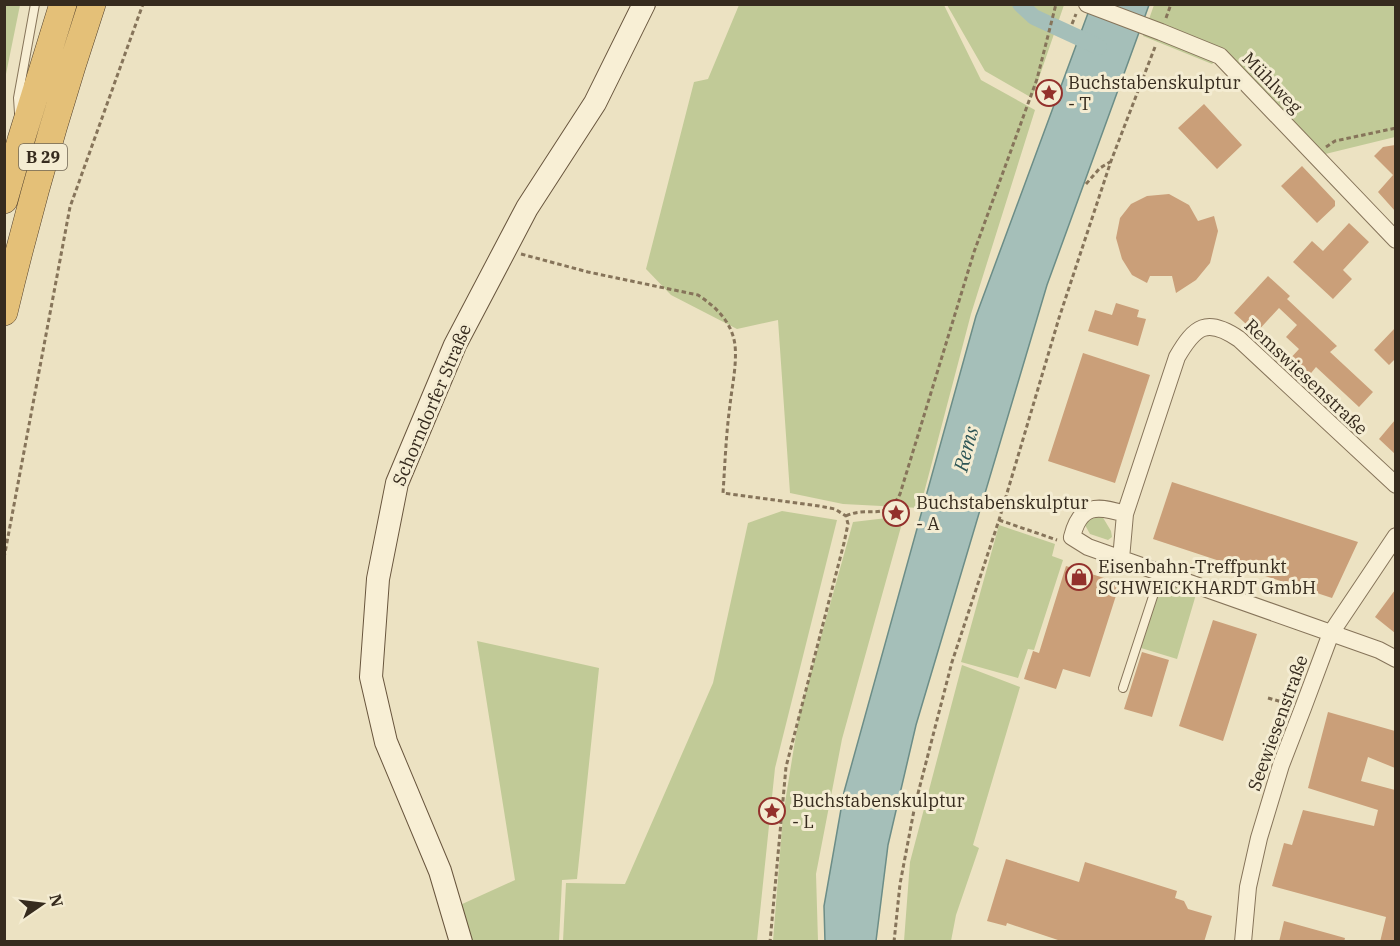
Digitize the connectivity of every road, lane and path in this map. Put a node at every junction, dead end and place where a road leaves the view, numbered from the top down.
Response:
1 (35, 4) edge
2 (63, 4) edge
3 (92, 4) edge
4 (143, 4) edge
5 (644, 4) edge
6 (1056, 4) edge
7 (1088, 5) edge
8 (1153, 29) junction
9 (1395, 128) edge
10 (21, 140) junction
11 (1315, 155) junction
12 (1112, 161) junction
13 (1086, 184) dead end
14 (4, 200) edge
15 (1395, 240) edge
16 (505, 250) junction
17 (4, 312) edge
18 (1395, 485) edge
19 (1125, 514) junction
20 (846, 516) junction
21 (999, 520) junction
22 (1395, 536) edge
23 (1072, 537) junction
24 (4, 558) edge
25 (1122, 559) junction
26 (1161, 572) junction
27 (1331, 633) junction
28 (1395, 659) edge
29 (1123, 688) dead end
30 (1268, 698) dead end
31 (1303, 708) junction
32 (461, 942) edge
33 (770, 942) edge
34 (894, 942) edge
35 (1243, 942) edge

1 - 10 lane
2 - 10 highway, B 29
3 - 17 highway, B 29
4 - 24 path
5 - 16 main road, Schorndorfer Straße
6 - 20 path
7 - 8 street, Mühlweg
8 - 11 street, Mühlweg
8 - 12 path
9 - 11 path
10 - 14 highway, B 29
11 - 15 street, Mühlweg
12 - 13 path
12 - 21 path
16 - 20 path
16 - 32 main road, Schorndorfer Straße
18 - 19 street, Remswiesenstraße
19 - 23 street
19 - 25 street
20 - 33 path
21 - 23 path
21 - 34 path
22 - 27 street, Seewiesenstraße
23 - 25 street
25 - 26 street
26 - 27 street
26 - 29 lane
27 - 28 street
27 - 31 street, Seewiesenstraße
30 - 31 path
31 - 35 street, Seewiesenstraße

